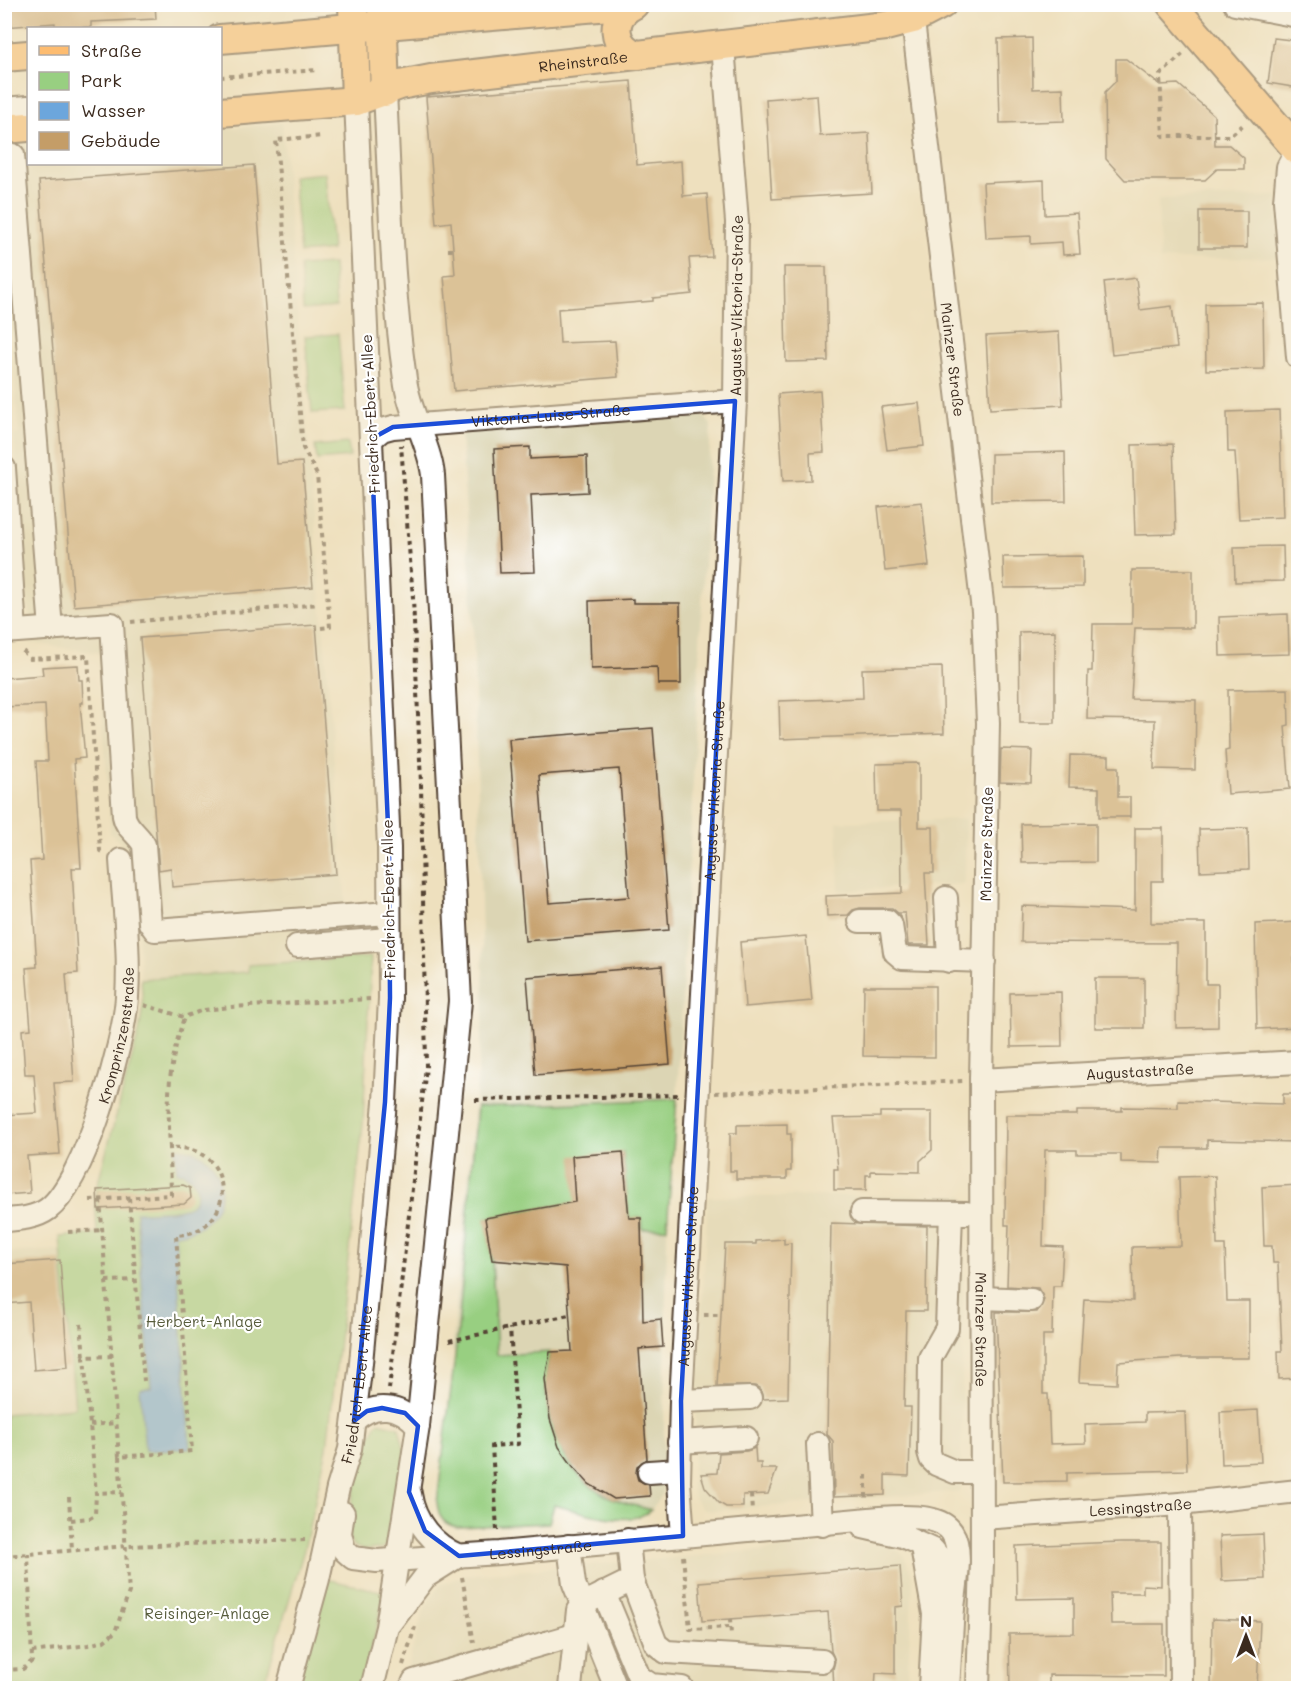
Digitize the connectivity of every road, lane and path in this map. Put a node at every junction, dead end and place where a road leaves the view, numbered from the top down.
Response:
1 (942, 4) edge
2 (1171, 4) edge
3 (1235, 4) edge
4 (634, 5) edge
5 (912, 12) edge
6 (383, 15) edge
7 (353, 16) edge
8 (1299, 16) edge
9 (222, 39) edge
10 (723, 46) junction
11 (1188, 49) dead end
12 (27, 55) edge
13 (637, 56) junction
14 (4, 57) edge
15 (318, 70) dead end
16 (222, 77) edge
17 (385, 92) junction
18 (356, 101) junction
19 (27, 106) edge
20 (4, 109) edge
21 (222, 111) edge
22 (1248, 121) dead end
23 (27, 127) edge
24 (4, 129) edge
25 (322, 136) dead end
26 (1298, 151) edge
27 (13, 155) dead end
28 (1299, 357) edge
29 (735, 401) junction
30 (410, 426) junction
31 (371, 439) junction
32 (4, 468) edge
33 (319, 604) dead end
34 (136, 621) dead end
35 (321, 628) dead end
36 (51, 630) junction
37 (14, 637) edge
38 (100, 851) dead end
39 (121, 860) dead end
40 (946, 898) dead end
41 (389, 913) junction
42 (860, 921) dead end
43 (389, 939) junction
44 (297, 946) dead end
45 (949, 961) junction
46 (984, 961) junction
47 (370, 999) dead end
48 (140, 1004) dead end
49 (184, 1017) junction
50 (1299, 1062) edge
51 (981, 1080) junction
52 (699, 1094) junction
53 (475, 1100) dead end
54 (170, 1148) junction
55 (129, 1198) junction
56 (90, 1200) dead end
57 (100, 1200) junction
58 (862, 1212) dead end
59 (951, 1214) junction
60 (982, 1214) junction
61 (4, 1220) edge
62 (102, 1230) junction
63 (68, 1232) dead end
64 (135, 1280) junction
65 (106, 1281) junction
66 (981, 1298) junction
67 (1030, 1299) dead end
68 (569, 1315) dead end
69 (712, 1315) dead end
70 (721, 1315) dead end
71 (81, 1323) dead end
72 (510, 1328) junction
73 (449, 1341) dead end
74 (112, 1356) junction
75 (84, 1357) junction
76 (144, 1381) dead end
77 (750, 1398) dead end
78 (681, 1401) junction
79 (387, 1408) junction
80 (354, 1421) junction
81 (117, 1423) junction
82 (90, 1425) junction
83 (418, 1426) junction
84 (746, 1438) dead end
85 (680, 1442) junction
86 (818, 1444) dead end
87 (350, 1449) junction
88 (119, 1457) junction
89 (679, 1470) junction
90 (649, 1472) dead end
91 (981, 1472) junction
92 (866, 1475) dead end
93 (1299, 1491) edge
94 (122, 1492) junction
95 (409, 1492) junction
96 (96, 1493) junction
97 (866, 1493) dead end
98 (751, 1495) dead end
99 (69, 1497) dead end
100 (1180, 1504) junction
101 (752, 1512) dead end
102 (981, 1518) junction
103 (70, 1520) junction
104 (833, 1524) junction
105 (497, 1530) dead end
106 (310, 1539) dead end
107 (628, 1540) junction
108 (683, 1545) junction
109 (127, 1546) junction
110 (569, 1546) junction
111 (922, 1547) junction
112 (72, 1550) junction
113 (28, 1554) junction
114 (4, 1556) edge
115 (398, 1560) junction
116 (460, 1563) junction
117 (632, 1580) junction
118 (604, 1593) junction
119 (583, 1604) junction
120 (953, 1607) junction
121 (417, 1618) dead end
122 (387, 1627) junction
123 (731, 1627) dead end
124 (574, 1635) junction
125 (32, 1652) junction
126 (822, 1661) dead end
127 (478, 1663) junction
128 (4, 1670) edge
129 (406, 1678) edge
130 (449, 1680) edge
131 (288, 1689) edge
132 (372, 1689) edge
133 (570, 1689) edge
134 (616, 1689) edge
135 (682, 1689) edge
136 (930, 1689) edge
137 (948, 1689) edge
138 (978, 1689) edge
139 (1182, 1689) edge

1 - 5 main road, Rheinstraße
2 - 26 main road
3 - 8 street
4 - 6 main road
4 - 13 main road
5 - 10 main road, Rheinstraße
5 - 46 street, Mainzer Straße
6 - 7 main road
6 - 17 main road
7 - 9 main road
7 - 18 main road
10 - 13 main road, Rheinstraße
10 - 29 street, Auguste-Viktoria-Straße
11 - 22 path
12 - 14 main road
13 - 17 main road, Rheinstraße
15 - 16 path
17 - 18 main road, Rheinstraße
17 - 30 street
18 - 21 main road, Rheinstraße
18 - 31 street, Friedrich-Ebert-Allee
19 - 20 street
23 - 24 main road
25 - 35 path
26 - 28 street
27 - 36 street
29 - 30 street, Viktoria-Luise-Straße
29 - 52 street, Auguste-Viktoria-Straße
30 - 31 street, Viktoria-Luise-Straße
30 - 79 path
30 - 83 street
31 - 41 street, Friedrich-Ebert-Allee
32 - 37 street
33 - 34 path
36 - 37 street
36 - 41 street
37 - 38 path
39 - 61 street, Kronprinzenstraße
40 - 45 street
41 - 43 street, Friedrich-Ebert-Allee
42 - 45 street
43 - 44 street
43 - 80 street, Friedrich-Ebert-Allee
45 - 46 street
46 - 51 street, Mainzer Straße
47 - 49 path
48 - 49 path
49 - 54 path
50 - 51 street, Augustastraße
51 - 52 path
51 - 60 street, Mainzer Straße
52 - 53 path
52 - 78 street, Auguste-Viktoria-Straße
54 - 55 path
54 - 88 path
55 - 57 path
55 - 64 path
56 - 57 path
57 - 62 path
58 - 59 street
59 - 60 street
59 - 91 street
60 - 66 street, Mainzer Straße
62 - 63 path
62 - 65 path
64 - 65 path
64 - 76 path
65 - 74 path
66 - 67 street
66 - 91 street, Mainzer Straße
68 - 72 path
69 - 70 path
71 - 75 path
72 - 73 path
72 - 105 path
74 - 75 path
74 - 81 path
75 - 82 path
77 - 78 street
78 - 85 street, Auguste-Viktoria-Straße
79 - 80 street
79 - 83 street
80 - 87 street, Friedrich-Ebert-Allee
81 - 82 path
81 - 88 path
82 - 96 path
83 - 95 street
84 - 85 street
85 - 89 street, Auguste-Viktoria-Straße
86 - 104 street
87 - 115 street, Lessingstraße
87 - 131 street, Friedrich-Ebert-Allee
88 - 94 path
89 - 90 street
89 - 108 street, Auguste-Viktoria-Straße
91 - 102 street, Mainzer Straße
92 - 97 path
93 - 100 street, Lessingstraße
94 - 96 path
94 - 109 path
95 - 115 street
95 - 116 street
96 - 103 path
98 - 101 path
99 - 103 path
100 - 102 street, Lessingstraße
100 - 139 street
102 - 138 street, Mainzer Straße
103 - 112 path
104 - 108 street, Lessingstraße
104 - 111 street, Lessingstraße
104 - 120 street, Lessingstraße
106 - 109 path
107 - 108 street, Lessingstraße
107 - 110 street, Lessingstraße
107 - 117 street
108 - 123 path
109 - 112 path
109 - 125 path
110 - 116 street, Lessingstraße
110 - 119 street
111 - 120 street
111 - 136 street
112 - 113 path
113 - 114 path
113 - 125 path
115 - 116 street, Lessingstraße
115 - 122 street
116 - 122 street
116 - 127 path
117 - 118 street
117 - 126 street
118 - 119 street
118 - 135 street
119 - 124 street
119 - 134 street
120 - 137 street
121 - 129 path
122 - 132 street
124 - 127 street
124 - 133 street
125 - 128 path
127 - 130 street
129 - 130 street

